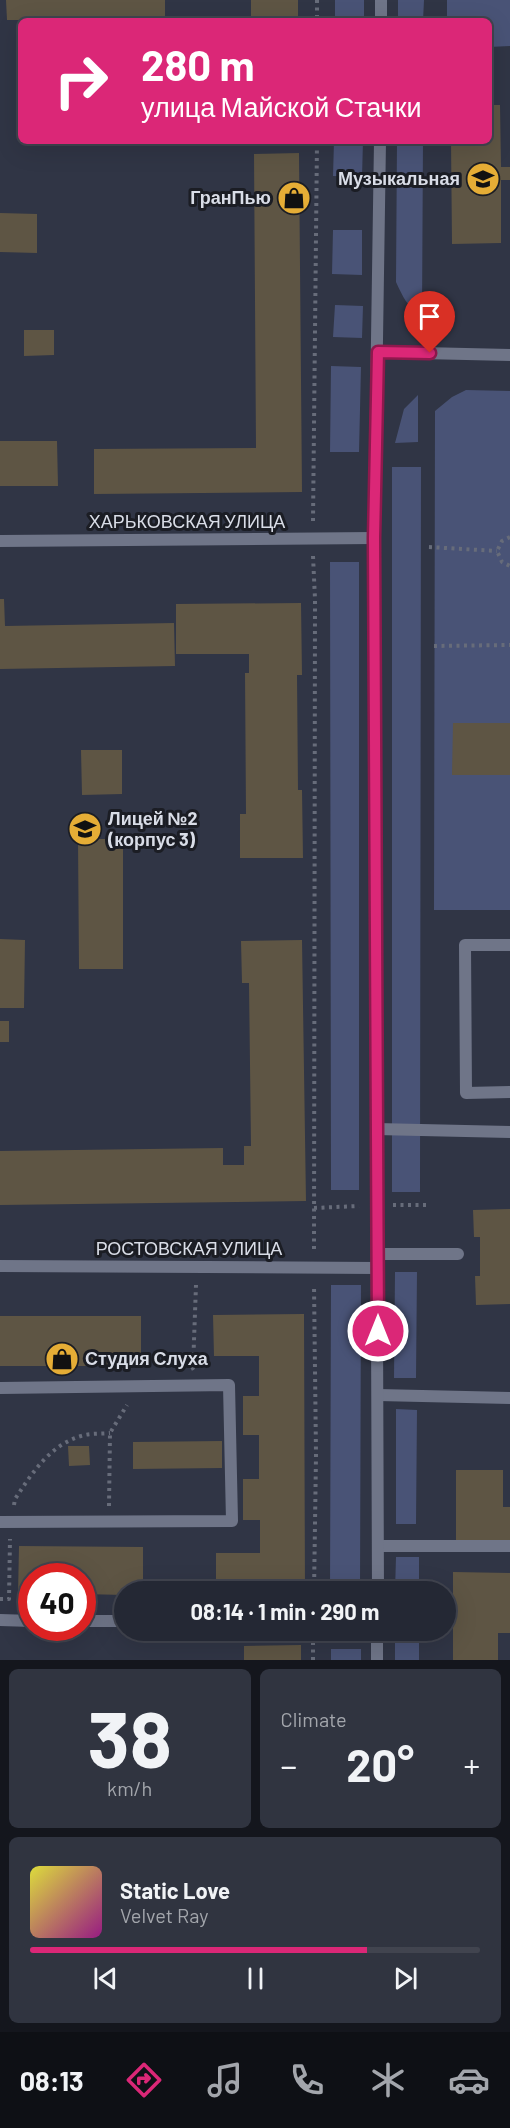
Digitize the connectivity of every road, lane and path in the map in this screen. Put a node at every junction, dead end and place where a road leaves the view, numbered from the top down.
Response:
1 (316, 0) edge
2 (381, 0) edge
3 (316, 18) edge
4 (381, 18) edge
5 (316, 144) edge
6 (380, 144) edge
7 (378, 352) junction
8 (510, 355) edge
9 (510, 537) edge
10 (374, 538) junction
11 (312, 539) junction
12 (0, 542) edge
13 (429, 547) dead end
14 (497, 551) junction
15 (510, 566) edge
16 (510, 645) edge
17 (434, 646) dead end
18 (510, 945) edge
19 (510, 1092) edge
20 (376, 1129) junction
21 (510, 1132) edge
22 (377, 1254) junction
23 (458, 1254) dead end
24 (0, 1266) edge
25 (314, 1267) junction
26 (377, 1268) junction
27 (0, 1388) edge
28 (378, 1395) junction
29 (510, 1398) edge
30 (110, 1433) dead end
31 (5, 1522) edge
32 (378, 1546) junction
33 (510, 1546) edge
34 (314, 1581) edge
35 (378, 1581) edge
36 (0, 1599) edge
37 (0, 1620) edge
38 (18, 1621) edge
39 (96, 1621) edge
40 (114, 1621) edge
41 (313, 1641) edge
42 (377, 1641) edge
43 (313, 1660) edge
44 (377, 1660) edge

1 - 3 path
2 - 4 street
5 - 11 path
6 - 7 street
7 - 8 street
7 - 10 street
9 - 14 path
10 - 11 street, ХАРЬКОВСКАЯ УЛИЦА
10 - 20 street
11 - 12 street, ХАРЬКОВСКАЯ УЛИЦА
11 - 25 path
13 - 14 path
14 - 15 path
16 - 17 path
18 - 19 street
20 - 21 street
20 - 22 street
22 - 23 street
22 - 26 street
24 - 25 street, РОСТОВСКАЯ УЛИЦА
25 - 26 street, РОСТОВСКАЯ УЛИЦА
25 - 34 path
26 - 28 street
27 - 31 street
28 - 29 street
28 - 32 street
30 - 31 path
31 - 36 path
32 - 33 street
32 - 35 street
37 - 38 street
39 - 40 street
41 - 43 path
42 - 44 street

